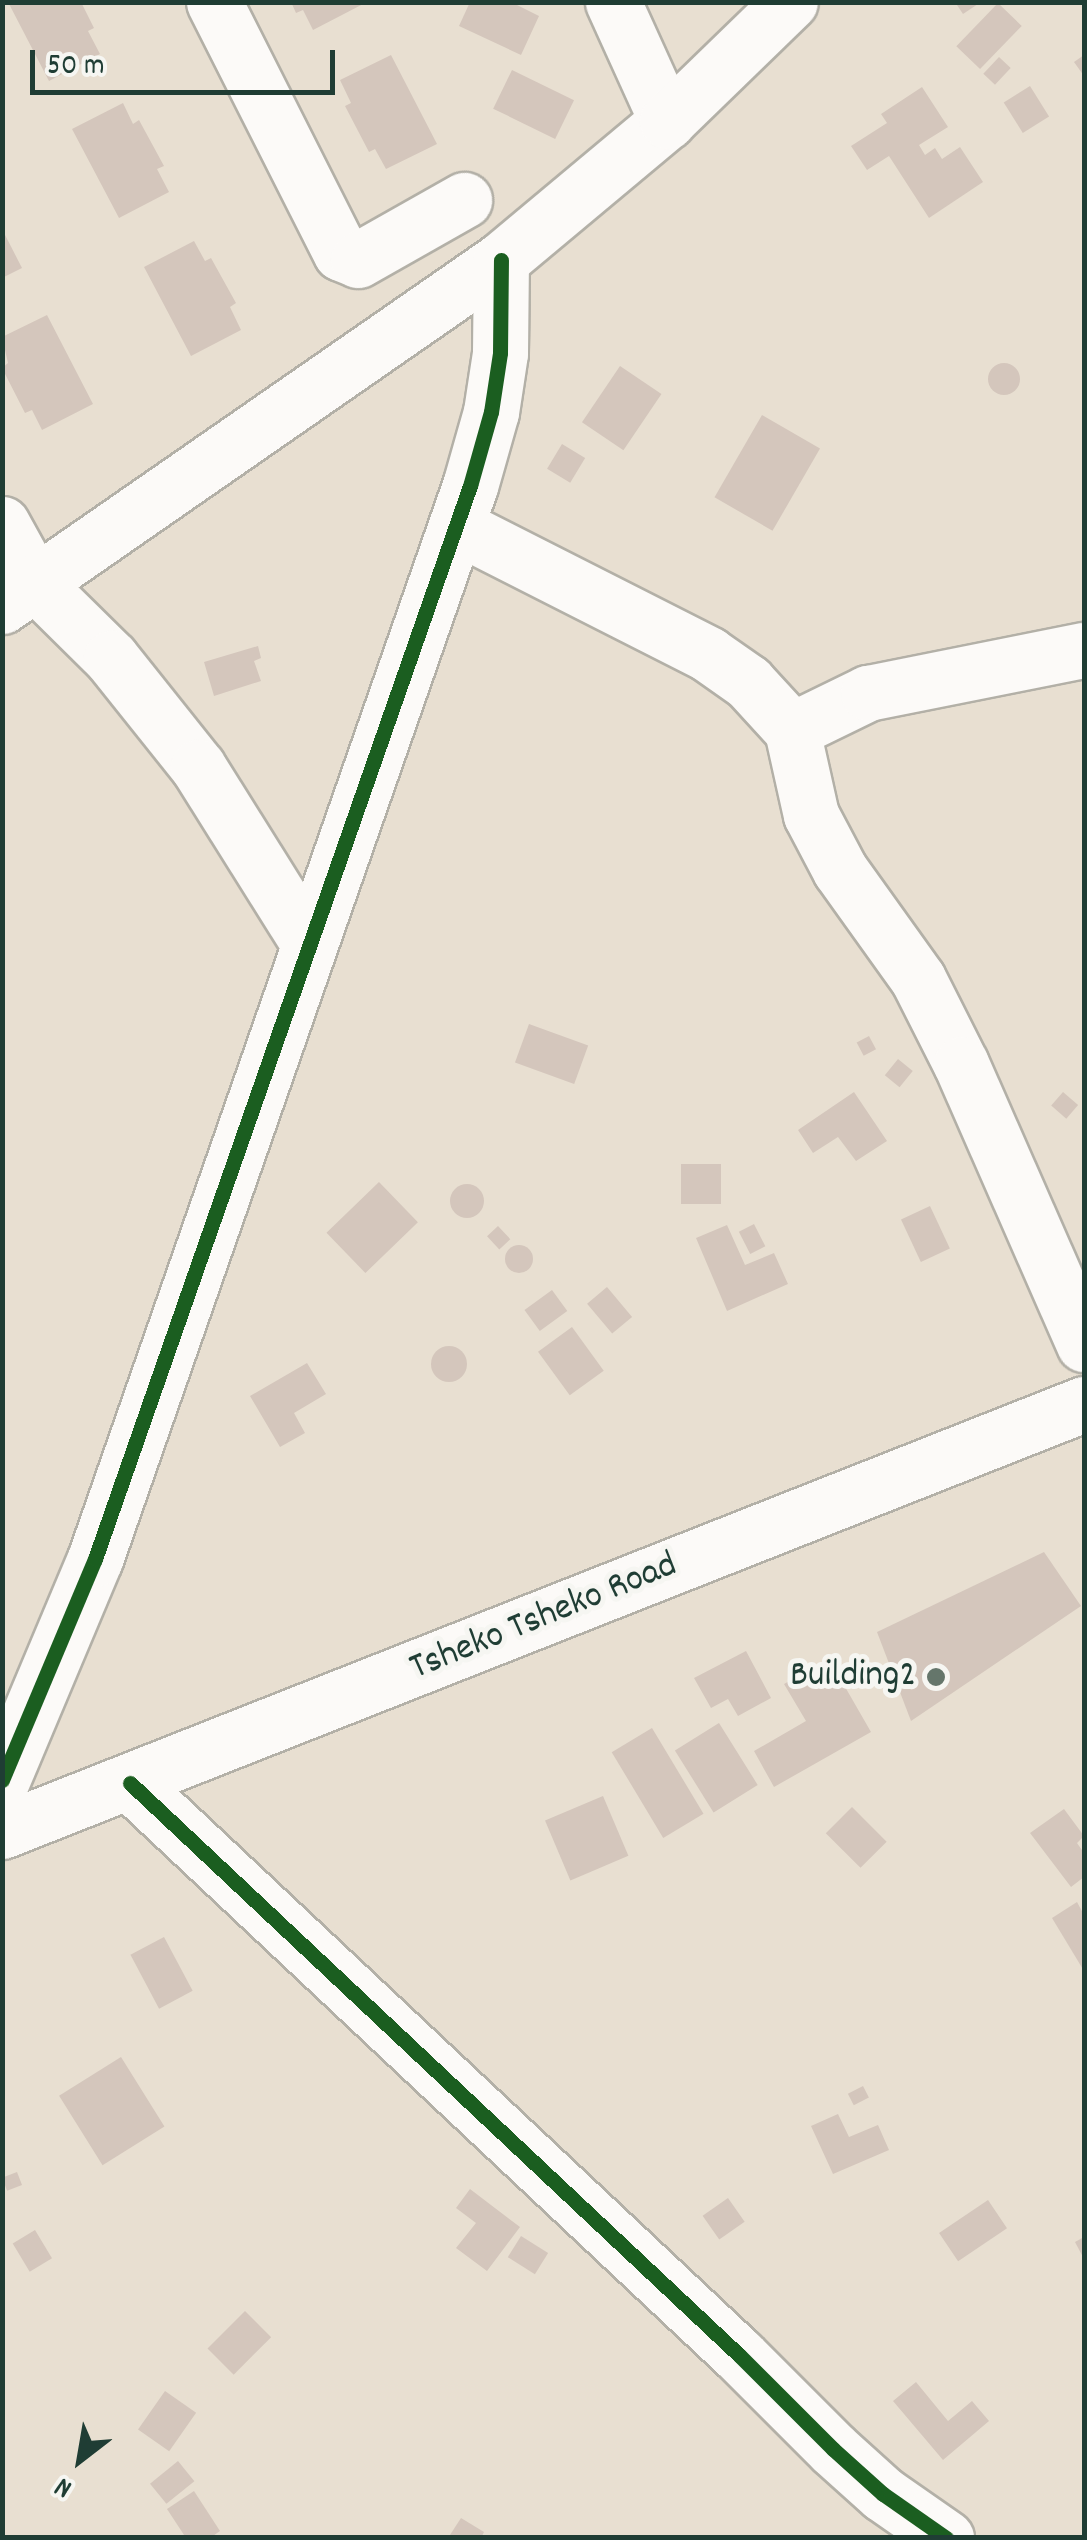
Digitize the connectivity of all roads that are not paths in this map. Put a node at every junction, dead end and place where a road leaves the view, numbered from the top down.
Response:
1 (214, 2) edge
2 (613, 2) edge
3 (790, 2) edge
4 (667, 121) junction
5 (464, 200) dead end
6 (500, 260) junction
7 (2, 524) edge
8 (456, 526) junction
9 (18, 594) edge
10 (1084, 650) edge
11 (792, 730) junction
12 (309, 944) junction
13 (1084, 1344) edge
14 (1084, 1404) edge
15 (2, 1780) edge
16 (130, 1783) junction
17 (2, 1831) edge
18 (946, 2538) edge

1 - 5 main road
2 - 4 main road
3 - 4 main road
4 - 6 main road
6 - 8 main road
6 - 9 main road
7 - 9 main road
8 - 11 main road
8 - 12 main road
9 - 12 main road
10 - 11 main road
11 - 13 main road
12 - 15 main road
14 - 16 main road, Tsheko Tsheko Road
16 - 17 main road, Tsheko Tsheko Road
16 - 18 main road

